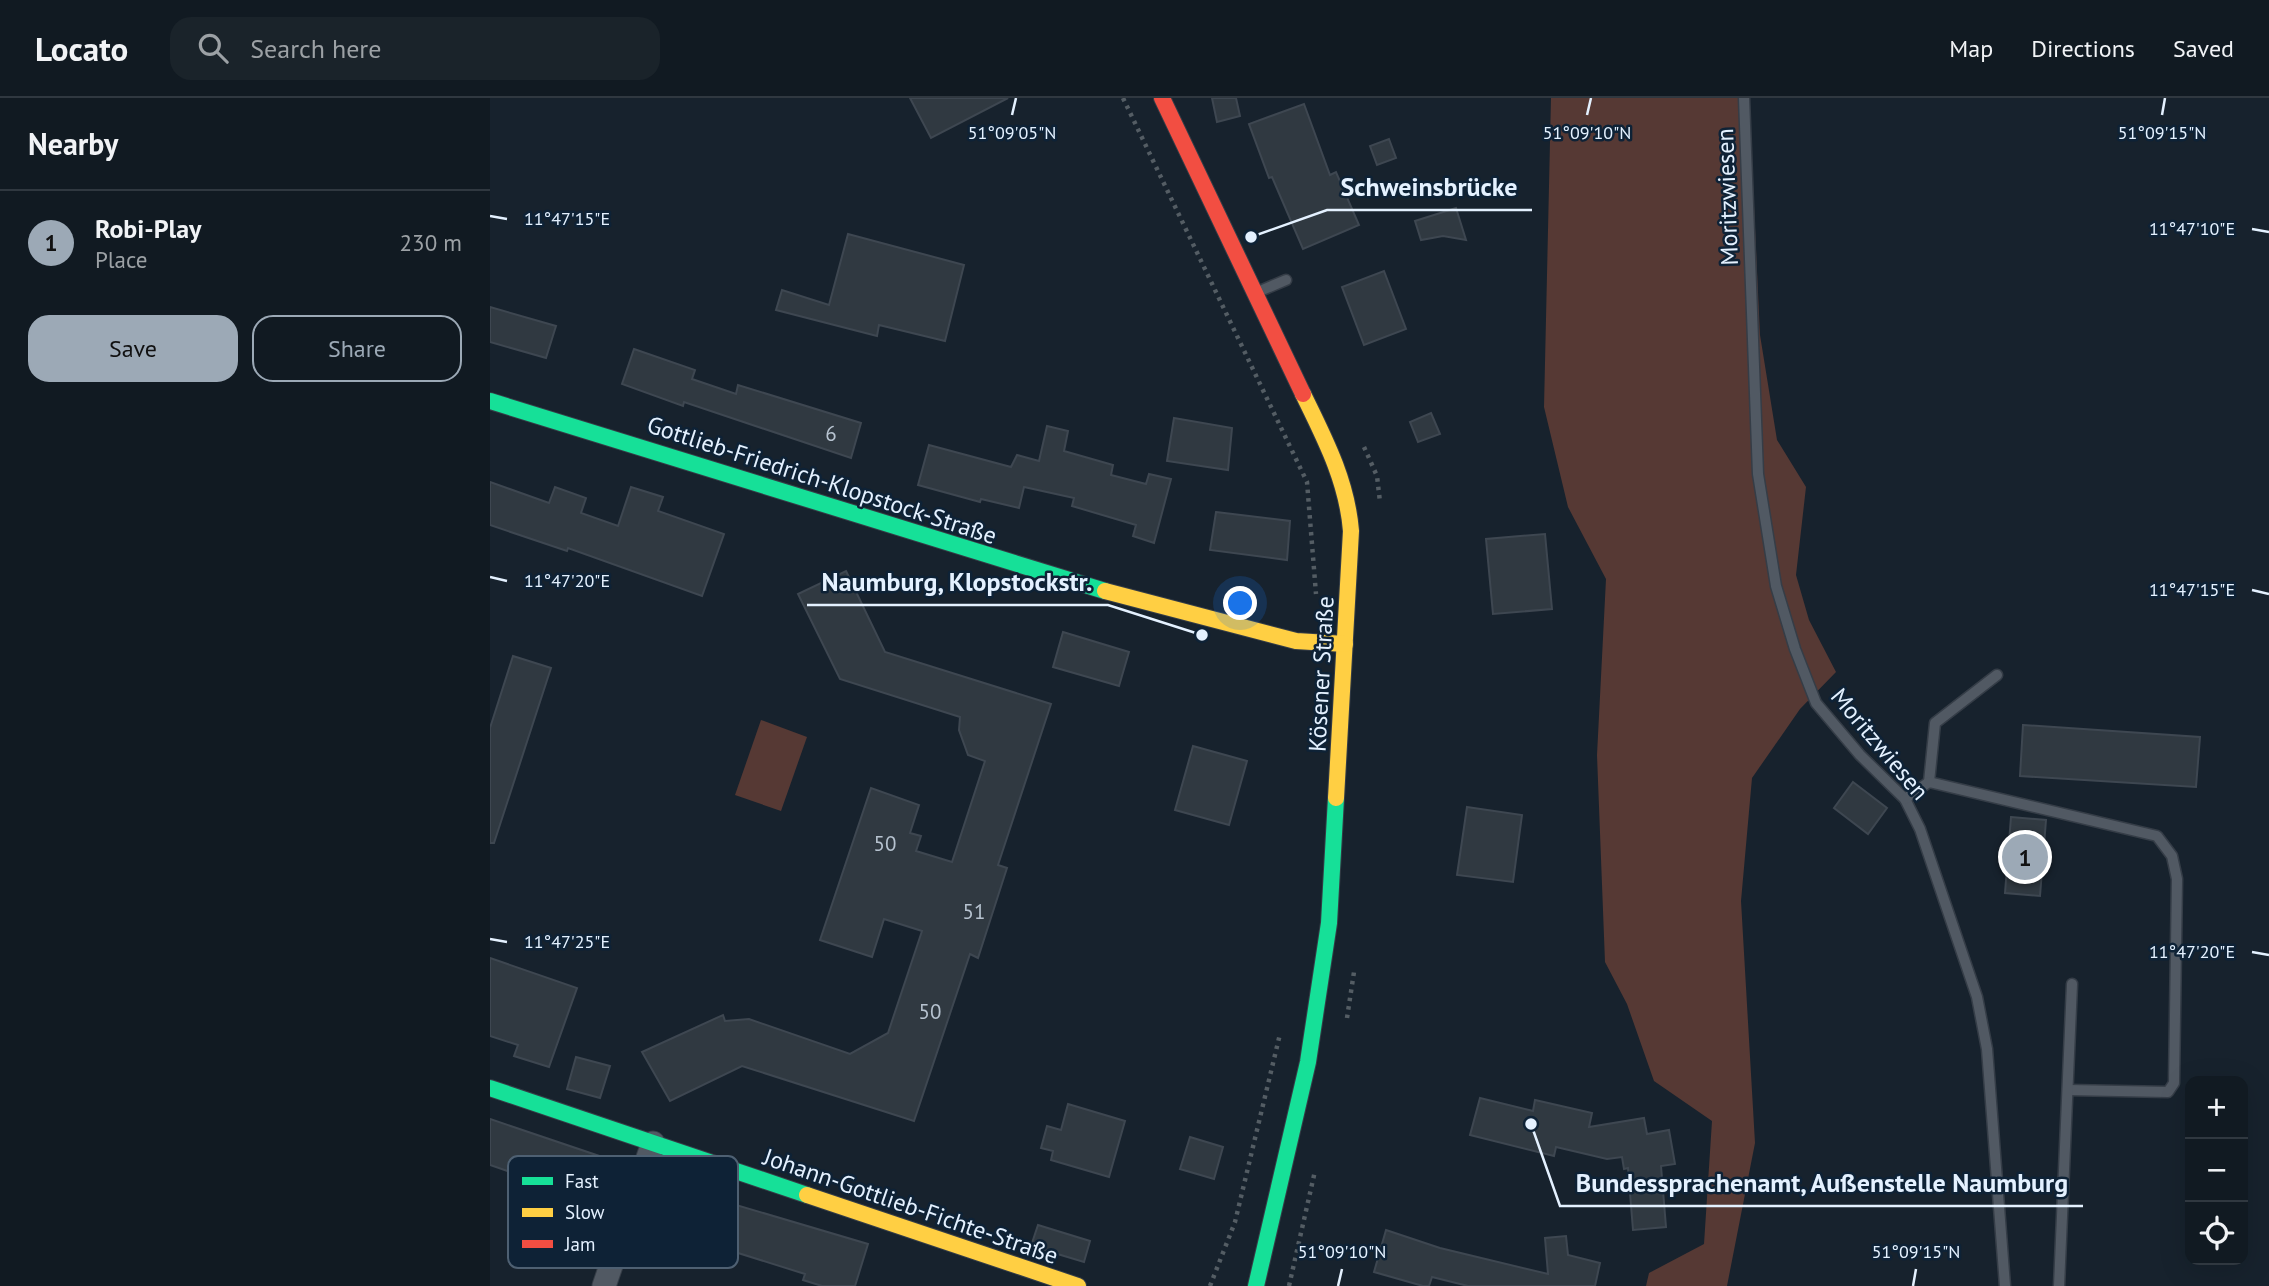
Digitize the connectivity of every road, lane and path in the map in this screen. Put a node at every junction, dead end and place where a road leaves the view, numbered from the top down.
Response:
1 (1123, 98) edge
2 (1162, 98) edge
3 (1744, 98) edge
4 (1286, 280) dead end
5 (1255, 292) junction
6 (490, 401) edge
7 (1316, 598) dead end
8 (1345, 644) junction
9 (1997, 675) dead end
10 (1929, 782) junction
11 (1905, 799) junction
12 (2072, 984) dead end
13 (1282, 1026) dead end
14 (490, 1088) edge
15 (2069, 1090) junction
16 (653, 1143) junction
17 (649, 1156) edge
18 (692, 1156) edge
19 (738, 1172) edge
20 (610, 1268) edge
21 (604, 1286) edge
22 (1078, 1286) edge
23 (1210, 1286) edge
24 (1256, 1286) edge
25 (2006, 1286) edge
26 (2059, 1286) edge

1 - 7 path
2 - 5 street, Kösener Straße
3 - 11 lane, Moritzwiesen
4 - 5 lane
5 - 8 street, Kösener Straße
6 - 8 street, Gottlieb-Friedrich-Klopstock-Straße
8 - 24 street, Kösener Straße
9 - 10 lane
10 - 11 lane
10 - 15 lane
11 - 25 lane, Moritzwiesen
12 - 15 lane
13 - 23 path
14 - 16 street, Johann-Gottlieb-Fichte-Straße
15 - 26 lane
16 - 17 street
16 - 18 street, Johann-Gottlieb-Fichte-Straße
19 - 22 street, Johann-Gottlieb-Fichte-Straße
20 - 21 street

